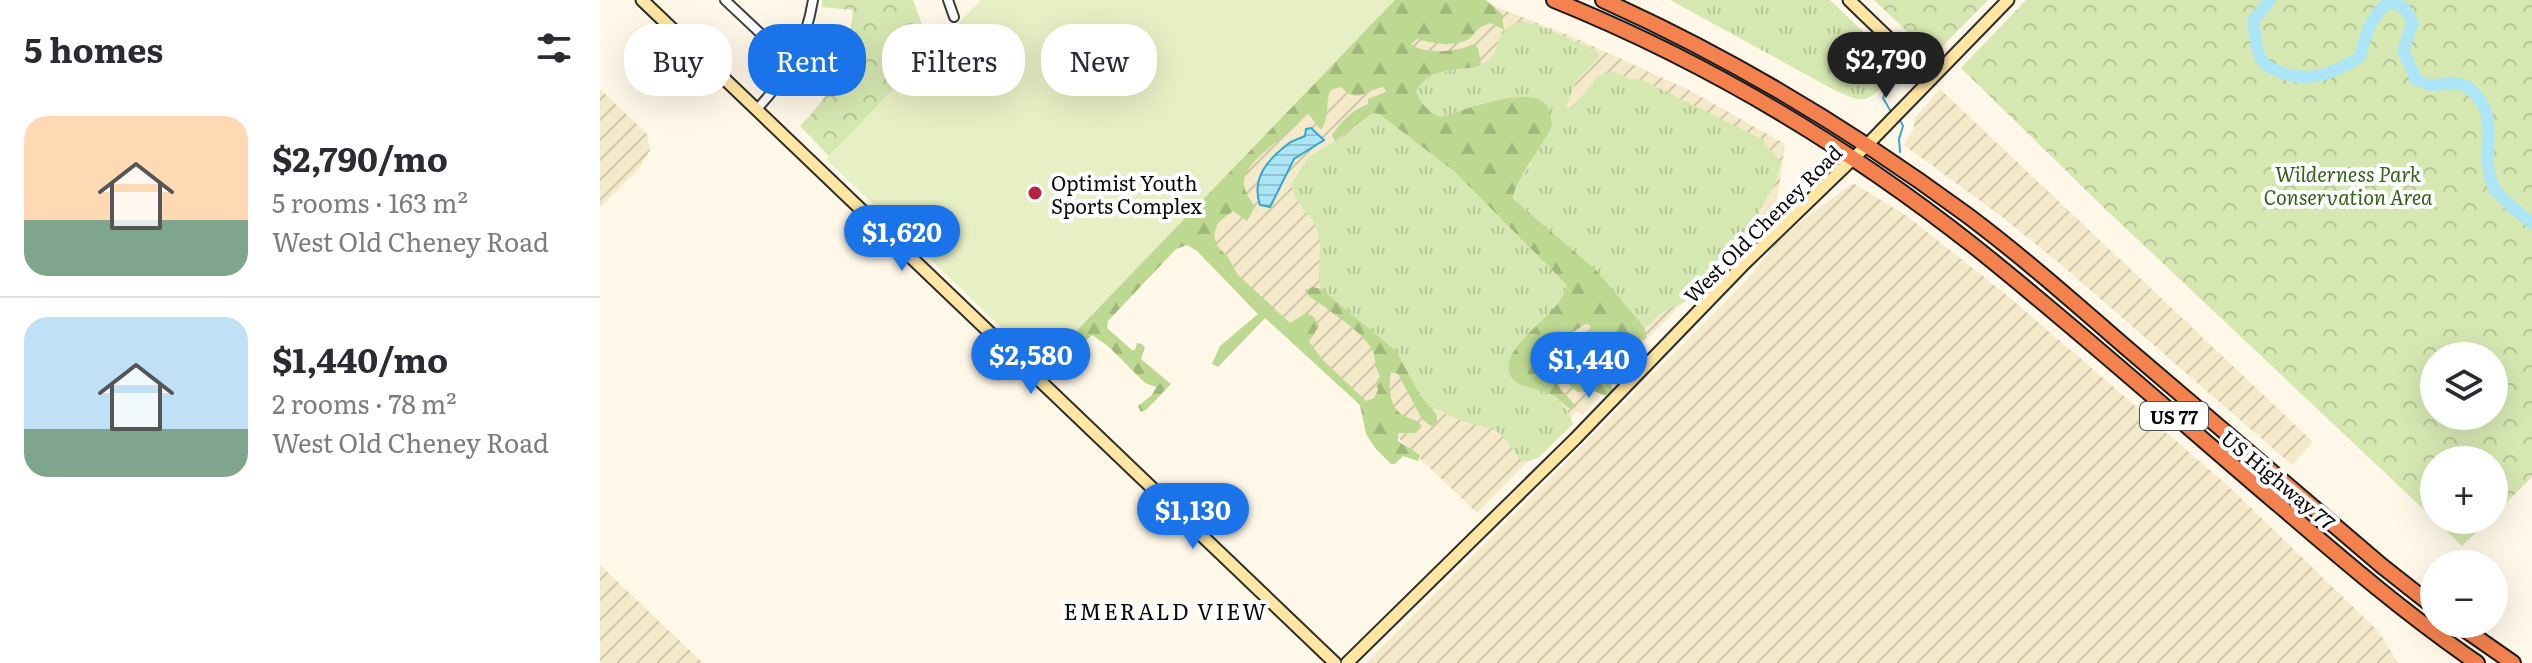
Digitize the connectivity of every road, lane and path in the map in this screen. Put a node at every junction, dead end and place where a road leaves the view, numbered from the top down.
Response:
1 (642, 0) edge
2 (725, 0) edge
3 (813, 0) edge
4 (948, 0) edge
5 (1554, 0) edge
6 (1603, 0) edge
7 (1849, 0) edge
8 (2008, 0) edge
9 (954, 17) dead end
10 (750, 24) edge
11 (808, 24) edge
12 (1931, 79) junction
13 (767, 96) edge
14 (757, 109) junction
15 (1867, 145) junction
16 (1852, 159) junction
17 (2420, 596) edge
18 (2477, 638) edge
19 (1335, 663) edge
20 (1347, 663) edge
21 (2477, 663) edge
22 (2513, 663) edge

1 - 14 street
2 - 10 street
3 - 11 street
4 - 9 street
5 - 16 highway, US 77
6 - 15 highway, US 77
7 - 12 street
8 - 12 street, West Old Cheney Road
12 - 15 street, West Old Cheney Road
13 - 14 street
14 - 19 street
15 - 16 street, West Old Cheney Road
15 - 17 highway, US Highway 77 / US 77
16 - 20 street, West Old Cheney Road
16 - 21 highway, US Highway 77 / US 77
18 - 22 highway

